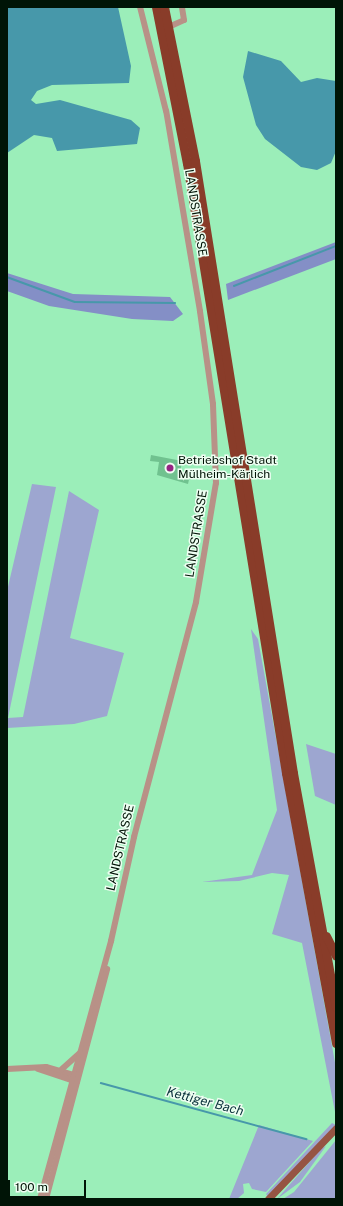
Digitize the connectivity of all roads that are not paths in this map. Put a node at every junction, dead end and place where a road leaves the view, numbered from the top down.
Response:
1 (140, 7) edge
2 (156, 7) edge
3 (164, 7) edge
4 (182, 7) edge
5 (172, 25) dead end
6 (158, 28) dead end
7 (147, 31) junction
8 (319, 919) junction
9 (111, 941) junction
10 (336, 956) edge
11 (336, 1007) edge
12 (336, 1043) edge
13 (82, 1050) junction
14 (34, 1068) junction
15 (7, 1069) edge
16 (62, 1069) junction
17 (77, 1079) junction
18 (336, 1128) edge
19 (289, 1180) junction
20 (40, 1199) edge
21 (46, 1199) edge
22 (268, 1199) edge
23 (275, 1199) edge

1 - 7 street, LANDSTRASSE
2 - 12 highway
3 - 8 highway
4 - 5 street
6 - 7 street
7 - 9 street, LANDSTRASSE
8 - 10 highway
8 - 11 highway
9 - 13 street
9 - 17 street
13 - 16 street
13 - 17 street
14 - 15 street
14 - 16 street
14 - 17 street
16 - 17 street
17 - 20 street
17 - 21 street
18 - 19 main road
19 - 22 main road
19 - 23 main road

